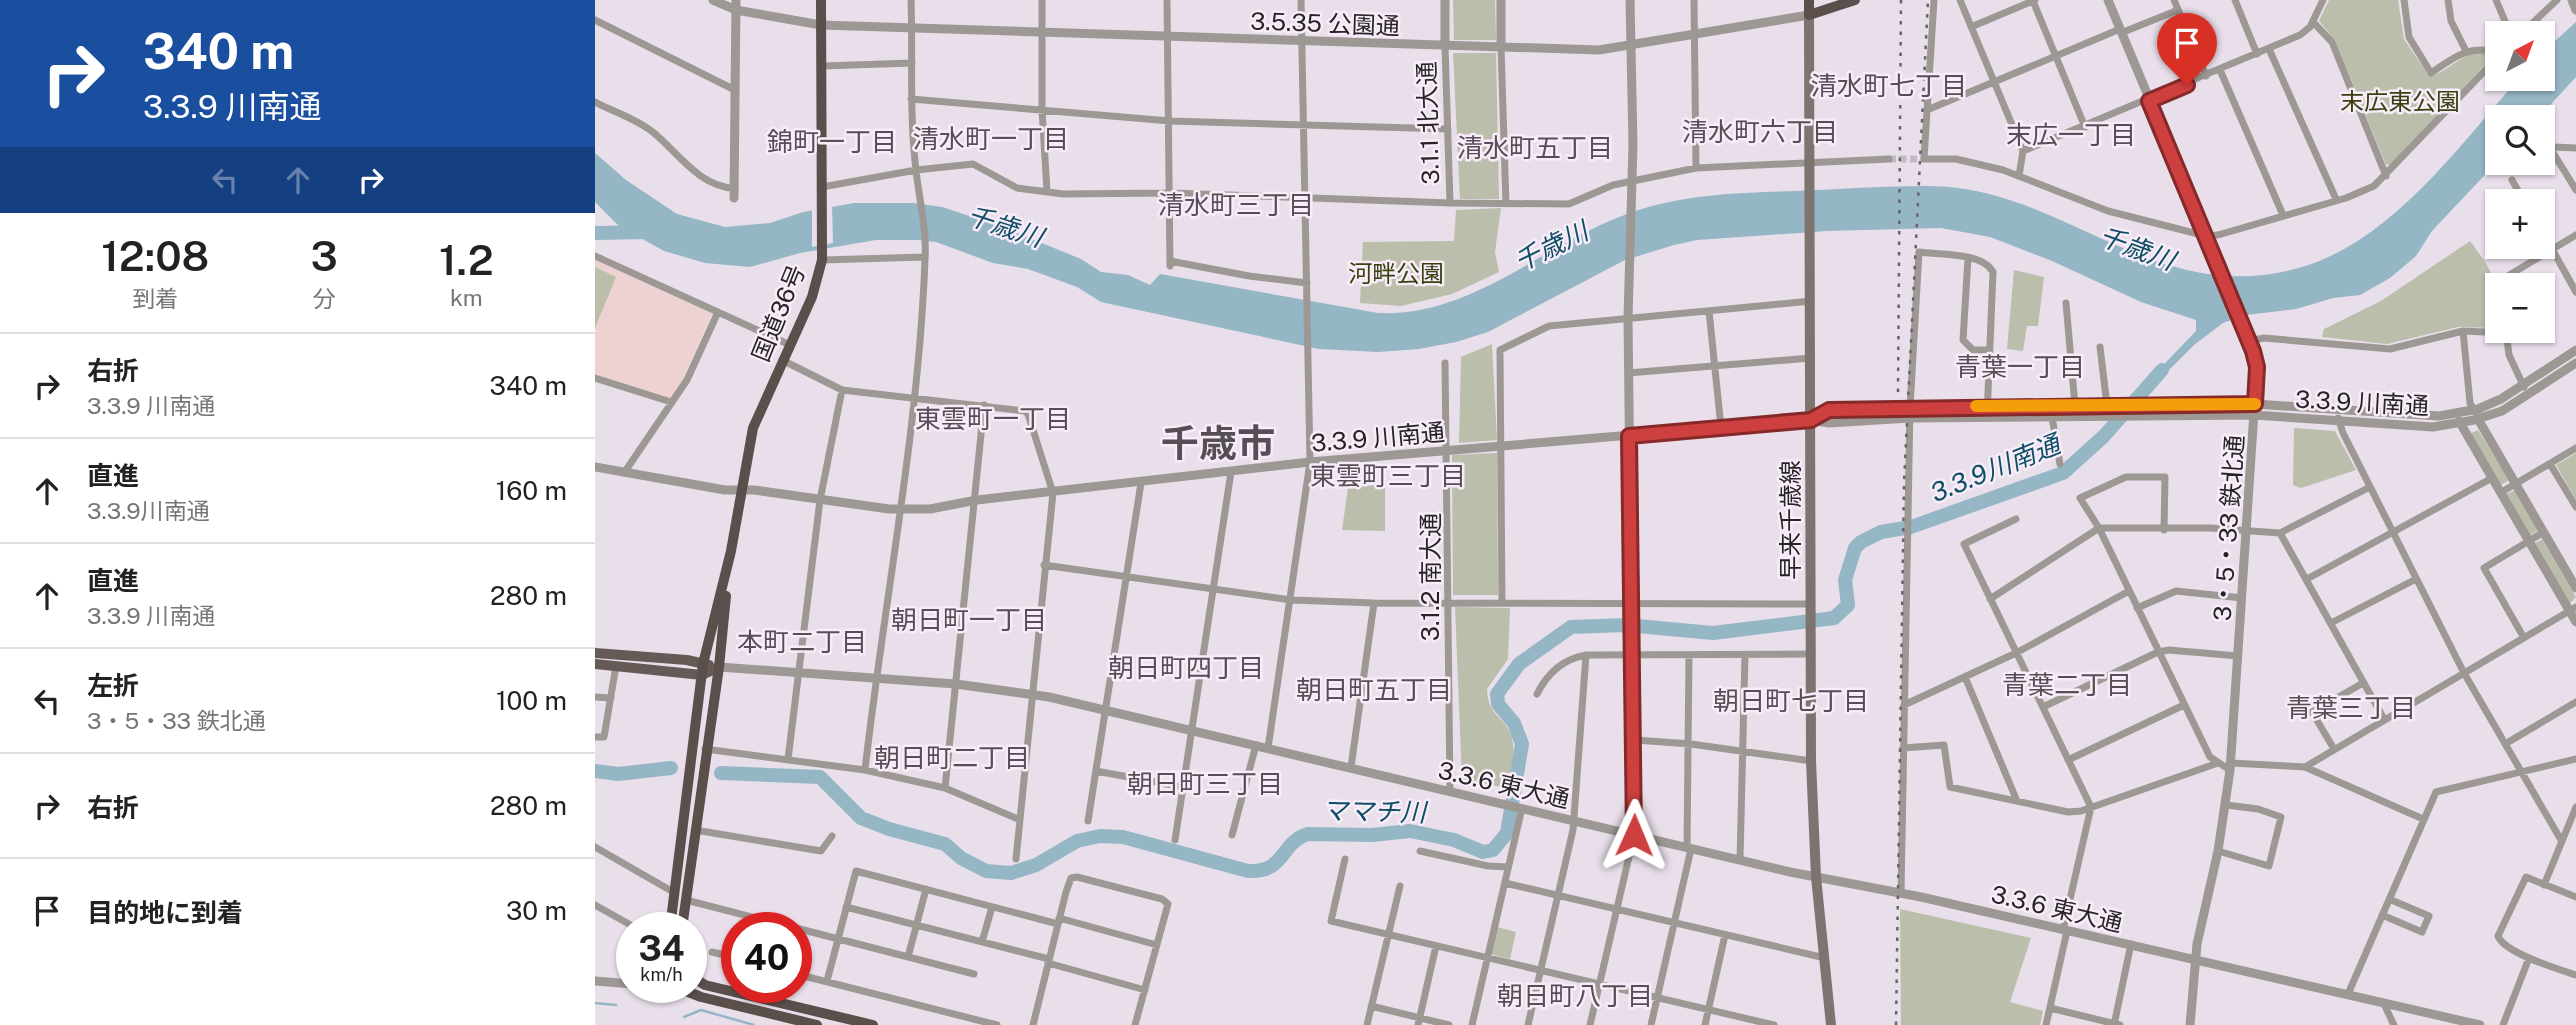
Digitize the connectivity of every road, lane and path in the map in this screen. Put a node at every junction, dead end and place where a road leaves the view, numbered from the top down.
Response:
1 (713, 0) edge
2 (821, 0) edge
3 (911, 0) edge
4 (1042, 0) edge
5 (1167, 0) edge
6 (1301, 0) edge
7 (1444, 0) edge
8 (1501, 0) edge
9 (1630, 0) edge
10 (1694, 0) edge
11 (1809, 0) edge
12 (1855, 0) edge
13 (1934, 0) edge
14 (1960, 0) edge
15 (2034, 0) edge
16 (2108, 0) edge
17 (2174, 0) edge
18 (2235, 0) edge
19 (2323, 0) edge
20 (2404, 0) edge
21 (2448, 0) edge
22 (2496, 0) edge
23 (2557, 0) edge
24 (2572, 0) edge
25 (736, 5) edge
26 (2576, 9) edge
27 (2178, 10) junction
28 (1809, 15) junction
29 (595, 20) edge
30 (2505, 21) edge
31 (2535, 21) edge
32 (2313, 22) junction
33 (821, 25) junction
34 (912, 27) junction
35 (1971, 27) junction
36 (2120, 31) junction
37 (1042, 32) junction
38 (1694, 34) junction
39 (1168, 37) junction
40 (1302, 42) junction
41 (1630, 44) junction
42 (1445, 46) junction
43 (1501, 47) junction
44 (2269, 49) junction
45 (2466, 51) junction
46 (2485, 52) edge
47 (2257, 54) junction
48 (2056, 55) junction
49 (912, 63) junction
50 (822, 66) junction
51 (2220, 70) junction
52 (2485, 71) edge
53 (2206, 76) junction
54 (1995, 82) junction
55 (735, 90) junction
56 (911, 99) junction
57 (2149, 101) junction
58 (595, 102) edge
59 (1042, 110) junction
60 (1927, 110) junction
61 (1170, 121) junction
62 (1303, 123) junction
63 (2085, 127) junction
64 (1448, 129) junction
65 (2576, 148) edge
66 (2023, 151) junction
67 (1889, 159) tunnel mouth
68 (1696, 168) junction
69 (1811, 169) junction
70 (916, 170) junction
71 (2019, 176) junction
72 (2386, 176) junction
73 (2512, 180) dead end
74 (1632, 182) junction
75 (822, 187) junction
76 (2518, 189) edge
77 (2576, 190) edge
78 (1047, 191) junction
79 (1171, 192) junction
80 (734, 193) joint
81 (1305, 198) junction
82 (2336, 199) junction
83 (1450, 203) junction
84 (1506, 204) junction
85 (2283, 215) junction
86 (2576, 235) edge
87 (2206, 236) junction
88 (2555, 248) edge
89 (2555, 255) edge
90 (595, 256) edge
91 (925, 257) junction
92 (1968, 258) junction
93 (2537, 259) edge
94 (822, 260) junction
95 (2513, 273) edge
96 (1307, 287) junction
97 (2576, 292) edge
98 (1811, 301) junction
99 (2066, 303) dead end
100 (1709, 311) junction
101 (718, 312) junction
102 (1628, 318) junction
103 (2463, 331) junction
104 (2485, 332) edge
105 (2249, 341) junction
106 (2508, 343) edge
107 (790, 345) junction
108 (2100, 347) dead end
109 (1989, 350) junction
110 (2576, 350) edge
111 (1811, 358) junction
112 (782, 360) junction
113 (1445, 363) dead end
114 (2576, 363) edge
115 (1715, 365) junction
116 (1628, 373) junction
117 (595, 378) edge
118 (2525, 389) junction
119 (842, 390) junction
120 (913, 400) junction
121 (671, 402) junction
122 (2255, 404) junction
123 (984, 405) junction
124 (2107, 405) junction
125 (1986, 406) junction
126 (2075, 406) junction
127 (1910, 407) junction
128 (2336, 410) junction
129 (2476, 414) junction
130 (2254, 415) junction
131 (1987, 417) junction
132 (2052, 417) junction
133 (1910, 418) junction
134 (2458, 418) junction
135 (1811, 420) junction
136 (2340, 422) junction
137 (1721, 427) junction
138 (1629, 436) junction
139 (1502, 446) junction
140 (2576, 448) edge
141 (1448, 450) junction
142 (1310, 462) junction
143 (2060, 464) dead end
144 (2550, 464) junction
145 (595, 467) edge
146 (1231, 472) junction
147 (624, 473) junction
148 (2492, 478) junction
149 (1140, 483) junction
150 (2516, 484) junction
151 (2370, 488) junction
152 (740, 491) junction
153 (1053, 493) junction
154 (2500, 493) junction
155 (820, 500) junction
156 (977, 500) junction
157 (2576, 507) edge
158 (898, 509) junction
159 (2016, 519) dead end
160 (2099, 528) junction
161 (2164, 530) junction
162 (2247, 530) junction
163 (2544, 532) junction
164 (2280, 533) junction
165 (2393, 534) junction
166 (2529, 541) junction
167 (730, 551) junction
168 (1044, 565) junction
169 (1126, 577) junction
170 (2307, 579) junction
171 (2416, 579) junction
172 (2576, 587) edge
173 (1214, 589) junction
174 (2129, 591) junction
175 (2242, 598) junction
176 (1990, 599) junction
177 (1291, 600) junction
178 (1631, 602) junction
179 (1374, 603) junction
180 (1502, 603) junction
181 (1450, 604) junction
182 (1811, 606) junction
183 (2137, 608) junction
184 (2573, 609) edge
185 (2576, 622) edge
186 (2331, 623) junction
187 (2524, 638) junction
188 (2158, 652) junction
189 (595, 653) edge
190 (2017, 653) junction
191 (1812, 654) junction
192 (1585, 655) junction
193 (1745, 655) junction
194 (1632, 656) junction
195 (1689, 656) junction
196 (2238, 656) junction
197 (595, 664) edge
198 (617, 666) junction
199 (719, 667) junction
200 (703, 670) junction
201 (2464, 673) junction
202 (800, 674) junction
203 (1965, 677) junction
204 (876, 678) junction
205 (2364, 683) junction
206 (956, 684) junction
207 (1031, 693) junction
208 (1537, 694) dead end
209 (595, 697) edge
210 (611, 698) junction
211 (2576, 702) edge
212 (1904, 705) junction
213 (2183, 705) junction
214 (2043, 707) junction
215 (1106, 709) junction
216 (2383, 719) junction
217 (1192, 730) junction
218 (595, 737) edge
219 (1635, 740) junction
220 (1691, 744) junction
221 (2505, 744) junction
222 (1256, 746) junction
223 (1268, 748) junction
224 (1903, 748) junction
225 (705, 749) junction
226 (2334, 749) junction
227 (1745, 751) junction
228 (788, 759) junction
229 (2575, 759) edge
230 (2068, 760) junction
231 (1811, 761) junction
232 (2218, 763) junction
233 (1351, 767) junction
234 (2230, 767) junction
235 (2305, 767) junction
236 (2576, 768) edge
237 (865, 770) junction
238 (1096, 771) junction
239 (2521, 771) junction
240 (1183, 787) junction
241 (945, 788) junction
242 (1451, 792) junction
243 (2017, 801) junction
244 (2225, 805) junction
245 (1518, 807) junction
246 (2091, 807) junction
247 (2576, 807) edge
248 (1018, 819) junction
249 (1573, 820) junction
250 (2423, 820) junction
251 (1088, 821) dead end
252 (695, 830) junction
253 (1232, 835) dead end
254 (1634, 835) junction
255 (832, 836) dead end
256 (1175, 840) dead end
257 (2561, 840) junction
258 (595, 847) edge
259 (1689, 848) junction
260 (1420, 851) dead end
261 (2218, 851) junction
262 (1016, 859) dead end
263 (1345, 859) dead end
264 (1740, 860) junction
265 (1508, 867) junction
266 (1816, 877) junction
267 (1505, 883) junction
268 (2544, 885) junction
269 (1400, 886) dead end
270 (926, 890) junction
271 (675, 892) junction
272 (1901, 893) junction
273 (1559, 896) junction
274 (2576, 897) edge
275 (2389, 899) junction
276 (686, 900) junction
277 (595, 905) edge
278 (846, 906) junction
279 (992, 907) junction
280 (1617, 909) junction
281 (672, 912) edge
282 (684, 912) edge
283 (733, 912) edge
284 (2382, 915) junction
285 (616, 917) edge
286 (1059, 921) junction
287 (1674, 923) junction
288 (917, 925) junction
289 (2065, 930) junction
290 (812, 932) edge
291 (1387, 934) junction
292 (1725, 935) junction
293 (838, 939) junction
294 (982, 942) junction
295 (2131, 944) junction
296 (1157, 945) junction
297 (1436, 946) junction
298 (712, 952) dead end
299 (721, 954) edge
300 (908, 957) junction
301 (1487, 958) junction
302 (1825, 958) junction
303 (2196, 958) junction
304 (2529, 958) junction
305 (1049, 961) junction
306 (1541, 971) junction
307 (974, 974) dead end
308 (2576, 975) edge
309 (812, 978) edge
310 (595, 981) edge
311 (827, 981) junction
312 (616, 983) edge
313 (1600, 984) junction
314 (707, 985) edge
315 (1145, 990) junction
316 (2348, 994) junction
317 (707, 998) edge
318 (1657, 998) junction
319 (2383, 1002) junction
320 (1371, 1006) junction
321 (2050, 1008) junction
322 (1708, 1010) junction
323 (1419, 1021) edge
324 (1764, 1024) edge
325 (817, 1025) edge
326 (873, 1025) edge
327 (997, 1025) edge
328 (1033, 1025) edge
329 (1135, 1025) edge
330 (1367, 1025) edge
331 (1449, 1025) edge
332 (1472, 1025) edge
333 (1528, 1025) edge
334 (1590, 1025) edge
335 (1651, 1025) edge
336 (1705, 1025) edge
337 (1774, 1025) edge
338 (1831, 1025) edge
339 (2046, 1025) edge
340 (2116, 1025) edge
341 (2190, 1025) edge
342 (2394, 1025) edge
343 (2480, 1025) edge
344 (2503, 1025) edge

1 - 25 street, 3.5.35 公園通
2 - 33 highway, 国道36号
3 - 34 street
4 - 37 street
5 - 39 street
6 - 40 street
7 - 42 street, 3.1.1 北大通
8 - 43 street
9 - 41 street
10 - 38 street
11 - 28 highway
12 - 28 highway
13 - 60 street
14 - 35 street
15 - 35 street
15 - 48 street
16 - 36 street, 3・5・33 鉄北通
17 - 27 street
18 - 47 street
19 - 32 street
20 - 45 street
21 - 45 street
22 - 30 street
23 - 31 street
24 - 26 street
25 - 33 street, 3.5.35 公園通
25 - 55 street
27 - 36 street
27 - 53 street
28 - 38 street, 3.5.35 公園通
28 - 69 main road, 早来千歳線
29 - 55 street
32 - 44 street
32 - 72 street
33 - 34 street, 3.5.35 公園通
33 - 50 highway, 国道36号
34 - 37 street, 3.5.35 公園通
34 - 49 street
35 - 54 street
36 - 48 street
36 - 57 street, 3・5・33 鉄北通
37 - 39 street, 3.5.35 公園通
37 - 59 street
38 - 41 street, 3.5.35 公園通
38 - 68 street
39 - 40 street, 3.5.35 公園通
39 - 61 street
40 - 42 street, 3.5.35 公園通
40 - 62 street
41 - 43 street, 3.5.35 公園通
41 - 74 street
42 - 43 street, 3.5.35 公園通
42 - 64 street, 3.1.1 北大通
43 - 84 street
44 - 47 street
44 - 82 street
45 - 46 street
47 - 51 street
48 - 54 street
48 - 63 street
49 - 50 street
49 - 56 street
50 - 75 highway, 国道36号
51 - 53 street
51 - 85 street
52 - 72 street
53 - 57 street
54 - 60 street
54 - 66 street
55 - 80 street
56 - 59 street
56 - 70 street
57 - 63 street
57 - 87 street, 3・5・33 鉄北通
58 - 80 street
59 - 61 street
59 - 78 street
60 - 71 street
61 - 62 street
61 - 79 street
62 - 64 street
62 - 81 street
63 - 66 street
64 - 83 street, 3.1.1 北大通
65 - 77 street
66 - 71 street
67 - 69 street
68 - 69 street
68 - 74 street
69 - 98 main road, 早来千歳線
70 - 75 street
70 - 78 street
70 - 91 street
71 - 87 street
72 - 82 street
73 - 76 street
74 - 84 street
74 - 102 street
75 - 94 highway, 国道36号
78 - 79 street
79 - 81 street
79 - 96 street
81 - 83 street
81 - 96 street
82 - 85 street
83 - 84 street
85 - 87 street
86 - 88 street
87 - 105 street, 3・5・33 鉄北通
89 - 97 street
90 - 101 street
91 - 94 street
91 - 120 street
92 - 109 street
92 - 109 street
92 - 127 street
93 - 95 street
94 - 107 highway, 国道36号
96 - 142 street
98 - 100 street
98 - 111 main road, 早来千歳線
99 - 126 street
100 - 102 street
100 - 115 street
101 - 107 street
101 - 121 street
102 - 116 street
102 - 139 street
103 - 104 street
103 - 105 street
103 - 129 street
105 - 122 street, 3・5・33 鉄北通
106 - 118 street
107 - 112 highway, 国道36号
108 - 124 street
109 - 125 street
110 - 118 street, 3.3.9 川南通
111 - 115 street
111 - 135 main road, 早来千歳線
112 - 119 street
112 - 152 highway, 国道36号
113 - 141 street, 3.1.2 南大通
114 - 118 street, 3.3.9 川南通
115 - 116 street
115 - 137 street
116 - 138 street
117 - 121 street
118 - 129 street, 3.3.9 川南通
119 - 120 street
119 - 155 street
120 - 123 street
120 - 158 street
121 - 147 street
122 - 124 street, 3.3.9 川南通
122 - 128 street, 3.3.9 川南通
122 - 130 street, 3・5・33 鉄北通
123 - 153 street
123 - 156 street
124 - 126 street
125 - 126 street
125 - 127 street
125 - 131 street
127 - 133 street
127 - 135 street
128 - 134 street, 3.3.9 川南通
128 - 136 street
129 - 134 street, 3.3.9 川南通
129 - 150 street
130 - 132 street, 3.3.9 川南通
130 - 136 street, 3.3.9 川南通
130 - 162 street, 3・5・33 鉄北通
131 - 132 street
131 - 133 street
132 - 143 street
133 - 135 street
133 - 212 street
134 - 136 street, 3.3.9 川南通
134 - 148 street
135 - 137 street, 3.3.9 川南通
135 - 182 main road, 早来千歳線
136 - 151 street
137 - 138 street, 3.3.9 川南通
138 - 139 street, 3.3.9 川南通
138 - 178 street
139 - 141 street, 3.3.9 川南通
139 - 180 street
140 - 144 street
141 - 142 street, 3.3.9 川南通
141 - 181 street, 3.1.2 南大通
142 - 146 street, 3.3.9 川南通
142 - 177 street
144 - 150 street
144 - 157 street
145 - 147 street, 3.3.9 川南通
146 - 149 street, 3.3.9 川南通
146 - 173 street
147 - 152 street, 3.3.9 川南通
148 - 154 street
148 - 165 street
149 - 153 street, 3.3.9 川南通
149 - 169 street
150 - 154 street
150 - 163 street
151 - 164 street
151 - 165 street
152 - 155 street, 3.3.9 川南通
152 - 167 highway, 国道36号
153 - 156 street, 3.3.9 川南通
153 - 168 street
154 - 166 street
155 - 158 street, 3.3.9 川南通
155 - 202 street
156 - 158 street, 3.3.9 川南通
156 - 206 street
158 - 204 street
159 - 176 street
160 - 161 street
160 - 161 street
160 - 174 street
160 - 176 street
161 - 162 street
162 - 164 street
162 - 175 street, 3・5・33 鉄北通
163 - 166 street
163 - 172 street
164 - 170 street
165 - 170 street
165 - 171 street
166 - 184 street
166 - 187 street
167 - 199 highway, 国道36号
167 - 200 highway, 国道36号
168 - 169 street
168 - 207 street
169 - 173 street
169 - 215 street
170 - 186 street
171 - 186 street
171 - 201 street
173 - 177 street
173 - 217 street
174 - 183 street
174 - 190 street
175 - 183 street
175 - 196 street, 3・5・33 鉄北通
176 - 190 street
177 - 179 street
177 - 223 street
178 - 180 street
178 - 182 street
178 - 194 street
179 - 181 street
179 - 233 street
180 - 181 street
181 - 242 street, 3.1.2 南大通
182 - 191 main road, 早来千歳線
183 - 188 street
184 - 185 street
184 - 187 street
186 - 205 street
187 - 201 street
188 - 196 street
188 - 213 street
188 - 214 street
189 - 200 main road
190 - 203 street
190 - 214 street
191 - 193 street
191 - 231 main road, 早来千歳線
192 - 194 street
192 - 208 street
192 - 249 street
193 - 195 street
193 - 227 street
194 - 195 street
194 - 219 street
195 - 220 street
196 - 234 street, 3・5・33 鉄北通
197 - 198 main road
198 - 200 main road
198 - 210 street
199 - 200 main road
199 - 202 street, 3.3.6 東大通
199 - 225 highway, 国道36号
200 - 271 highway, 国道36号
201 - 216 street
201 - 221 street
202 - 204 street, 3.3.6 東大通
202 - 228 street
203 - 212 street
203 - 243 street
204 - 206 street, 3.3.6 東大通
204 - 237 street
205 - 216 street
205 - 226 street
206 - 207 street, 3.3.6 東大通
206 - 241 street
207 - 215 street, 3.3.6 東大通
207 - 248 street
209 - 210 street
210 - 218 street
211 - 221 street
212 - 224 street
213 - 230 street
213 - 232 street
214 - 230 street
215 - 217 street, 3.3.6 東大通
215 - 238 street
216 - 226 street
217 - 222 street, 3.3.6 東大通
217 - 240 street
219 - 220 street
219 - 254 street
220 - 227 street
220 - 259 street
221 - 239 street
222 - 223 street, 3.3.6 東大通
222 - 253 street
223 - 233 street, 3.3.6 東大通
224 - 243 street
224 - 272 street
225 - 228 street
225 - 252 highway, 国道36号
226 - 235 street
227 - 231 street
227 - 264 street
228 - 237 street
229 - 236 street
229 - 239 street
230 - 246 street
231 - 266 main road, 早来千歳線
232 - 234 street
232 - 246 street
233 - 242 street, 3.3.6 東大通
234 - 235 street
234 - 244 street, 3・5・33 鉄北通
235 - 250 street
237 - 241 street
238 - 240 street
238 - 251 street
239 - 250 street
239 - 257 street
240 - 256 street
241 - 248 street
242 - 245 street, 3.3.6 東大通
243 - 246 street
244 - 261 street, 3・5・33 鉄北通
244 - 261 street
245 - 249 street, 3.3.6 東大通
245 - 265 street
246 - 289 street
247 - 257 street
248 - 262 street
249 - 254 street, 3.3.6 東大通
249 - 273 street
250 - 275 street
252 - 255 street
252 - 276 highway, 国道36号
254 - 259 street, 3.3.6 東大通
254 - 280 street
257 - 268 street
258 - 271 street
259 - 264 street, 3.3.6 東大通
259 - 287 street
260 - 265 street
261 - 303 street, 3・5・33 鉄北通
263 - 291 street
264 - 266 street, 3.3.6 東大通
265 - 267 street
266 - 272 street, 3.3.6 東大通
266 - 302 main road, 早来千歳線
267 - 273 street
267 - 301 street
268 - 274 street
268 - 304 street
269 - 291 street
270 - 278 street
270 - 279 street
270 - 288 street
271 - 281 highway, 国道36号
272 - 289 street, 3.3.6 東大通
273 - 280 street
273 - 306 street
275 - 284 street
275 - 284 street
276 - 282 highway, 国道36号
276 - 283 street
277 - 285 street
278 - 288 street
278 - 293 street
279 - 286 street
279 - 294 street
280 - 287 street
280 - 313 street
284 - 316 street
286 - 296 street
286 - 296 street
286 - 305 street
287 - 292 street
287 - 318 street
288 - 294 street
288 - 300 street
289 - 295 street, 3.3.6 東大通
289 - 321 street
290 - 293 street
291 - 297 street
291 - 320 street
292 - 302 street
292 - 322 street
293 - 300 street
293 - 311 street
294 - 305 street
295 - 303 street, 3.3.6 東大通
295 - 340 street
296 - 315 street
297 - 301 street
297 - 323 street
298 - 299 street
300 - 307 street
301 - 306 street
301 - 332 street
302 - 338 main road, 早来千歳線
303 - 316 street, 3.3.6 東大通
303 - 341 street, 3・5・33 鉄北通
304 - 308 street
304 - 344 street
305 - 315 street
305 - 328 street
306 - 313 street
306 - 333 street
309 - 311 street
310 - 312 street
311 - 327 street
313 - 318 street
313 - 334 street
314 - 326 highway
315 - 329 street
316 - 319 street, 3.3.6 東大通
317 - 325 highway
318 - 322 street
318 - 335 street
319 - 342 street
319 - 343 street, 3.3.6 東大通
320 - 323 street
320 - 330 street
321 - 339 street
321 - 340 street
322 - 324 street
322 - 336 street
323 - 331 street
324 - 337 street

